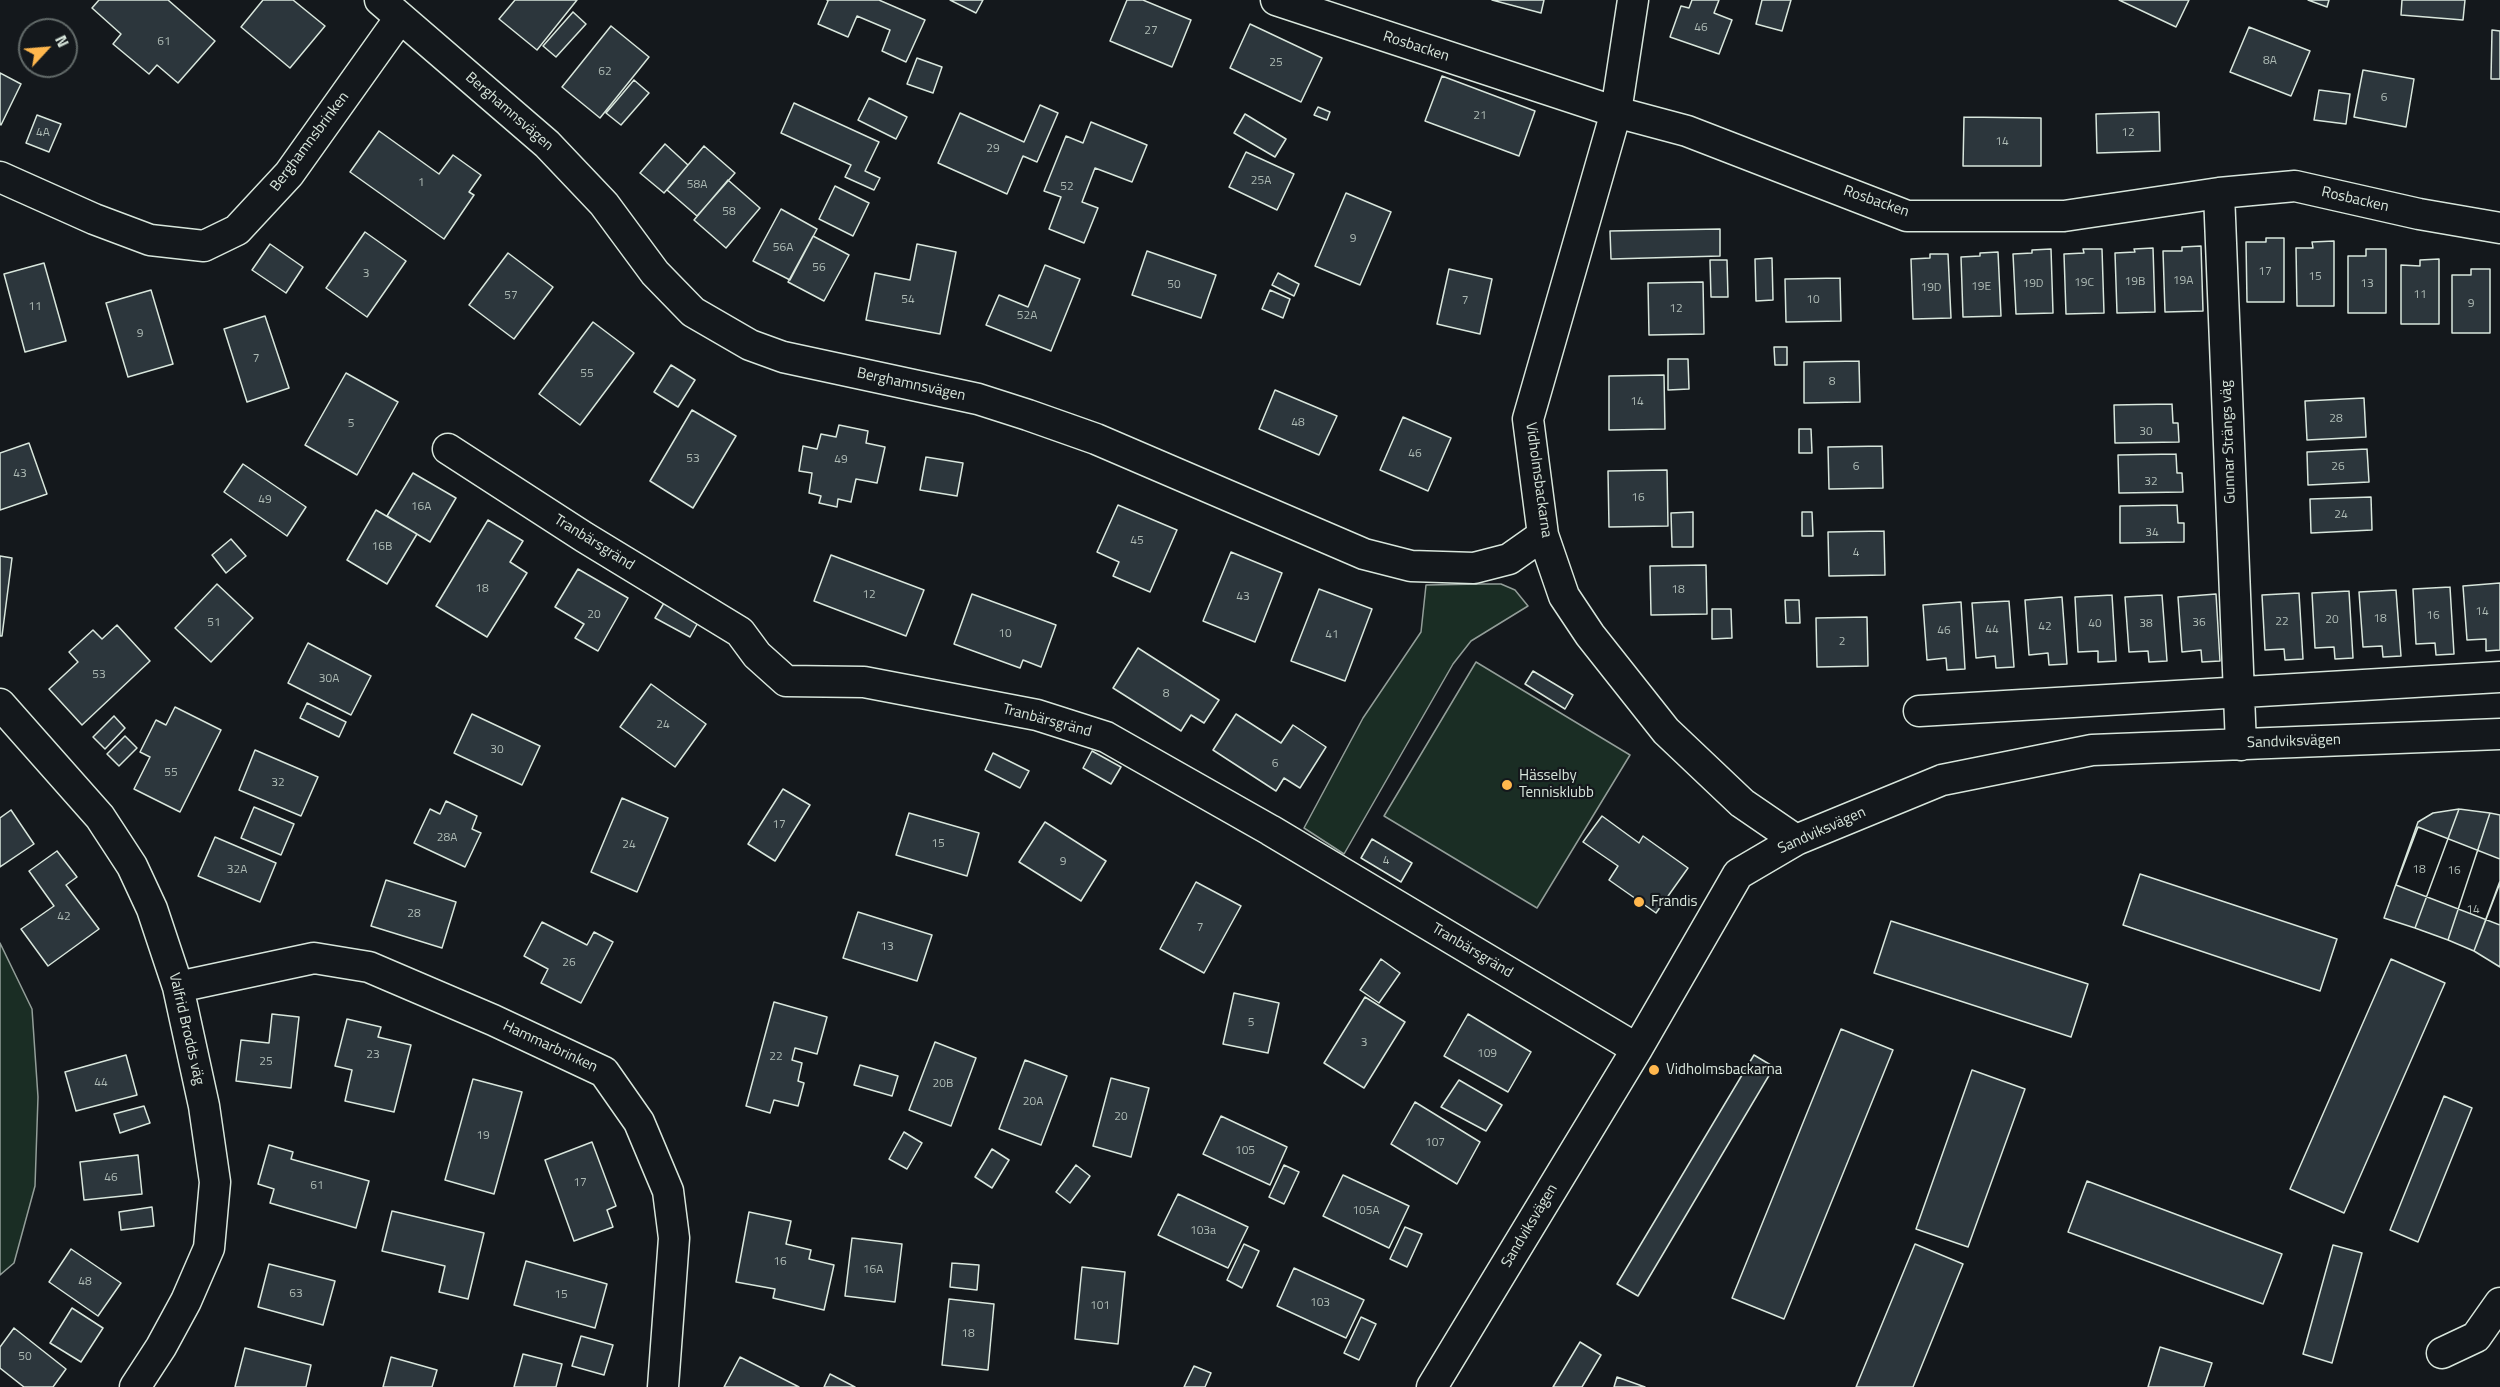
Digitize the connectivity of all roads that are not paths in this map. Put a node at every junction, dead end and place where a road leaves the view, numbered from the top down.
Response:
1 (1276, 0) edge
2 (1634, 0) edge
3 (390, 9) edge
4 (1617, 112) junction
5 (0, 177) edge
6 (2219, 193) junction
7 (2500, 228) edge
8 (448, 449) dead end
9 (1543, 535) junction
10 (2500, 677) edge
11 (2239, 692) junction
12 (0, 704) edge
13 (1919, 711) dead end
14 (2500, 734) edge
15 (2241, 745) junction
16 (1796, 840) junction
17 (178, 987) junction
18 (1637, 1049) junction
19 (2500, 1303) edge
20 (2442, 1353) dead end
21 (135, 1387) edge
22 (663, 1387) edge
23 (1432, 1387) edge

1 - 4 street, Rosbacken
2 - 4 street, Vidholmsbackarna
3 - 5 street, Berghamnsbrinken
3 - 9 street, Berghamnsvägen
4 - 6 street, Rosbacken
4 - 9 street, Vidholmsbackarna
6 - 7 street, Rosbacken
6 - 11 street, Gunnar Strängs väg
8 - 18 street, Tranbärsgränd
9 - 16 street, Vidholmsbackarna
10 - 11 street
11 - 13 street
11 - 15 street, Gunnar Strängs väg
12 - 17 street, Valfrid Brodds väg
14 - 15 street, Sandviksvägen
15 - 16 street, Sandviksvägen
16 - 18 street, Sandviksvägen
17 - 21 street, Valfrid Brodds väg
17 - 22 street, Hammarbrinken
18 - 23 street, Sandviksvägen
19 - 20 street

